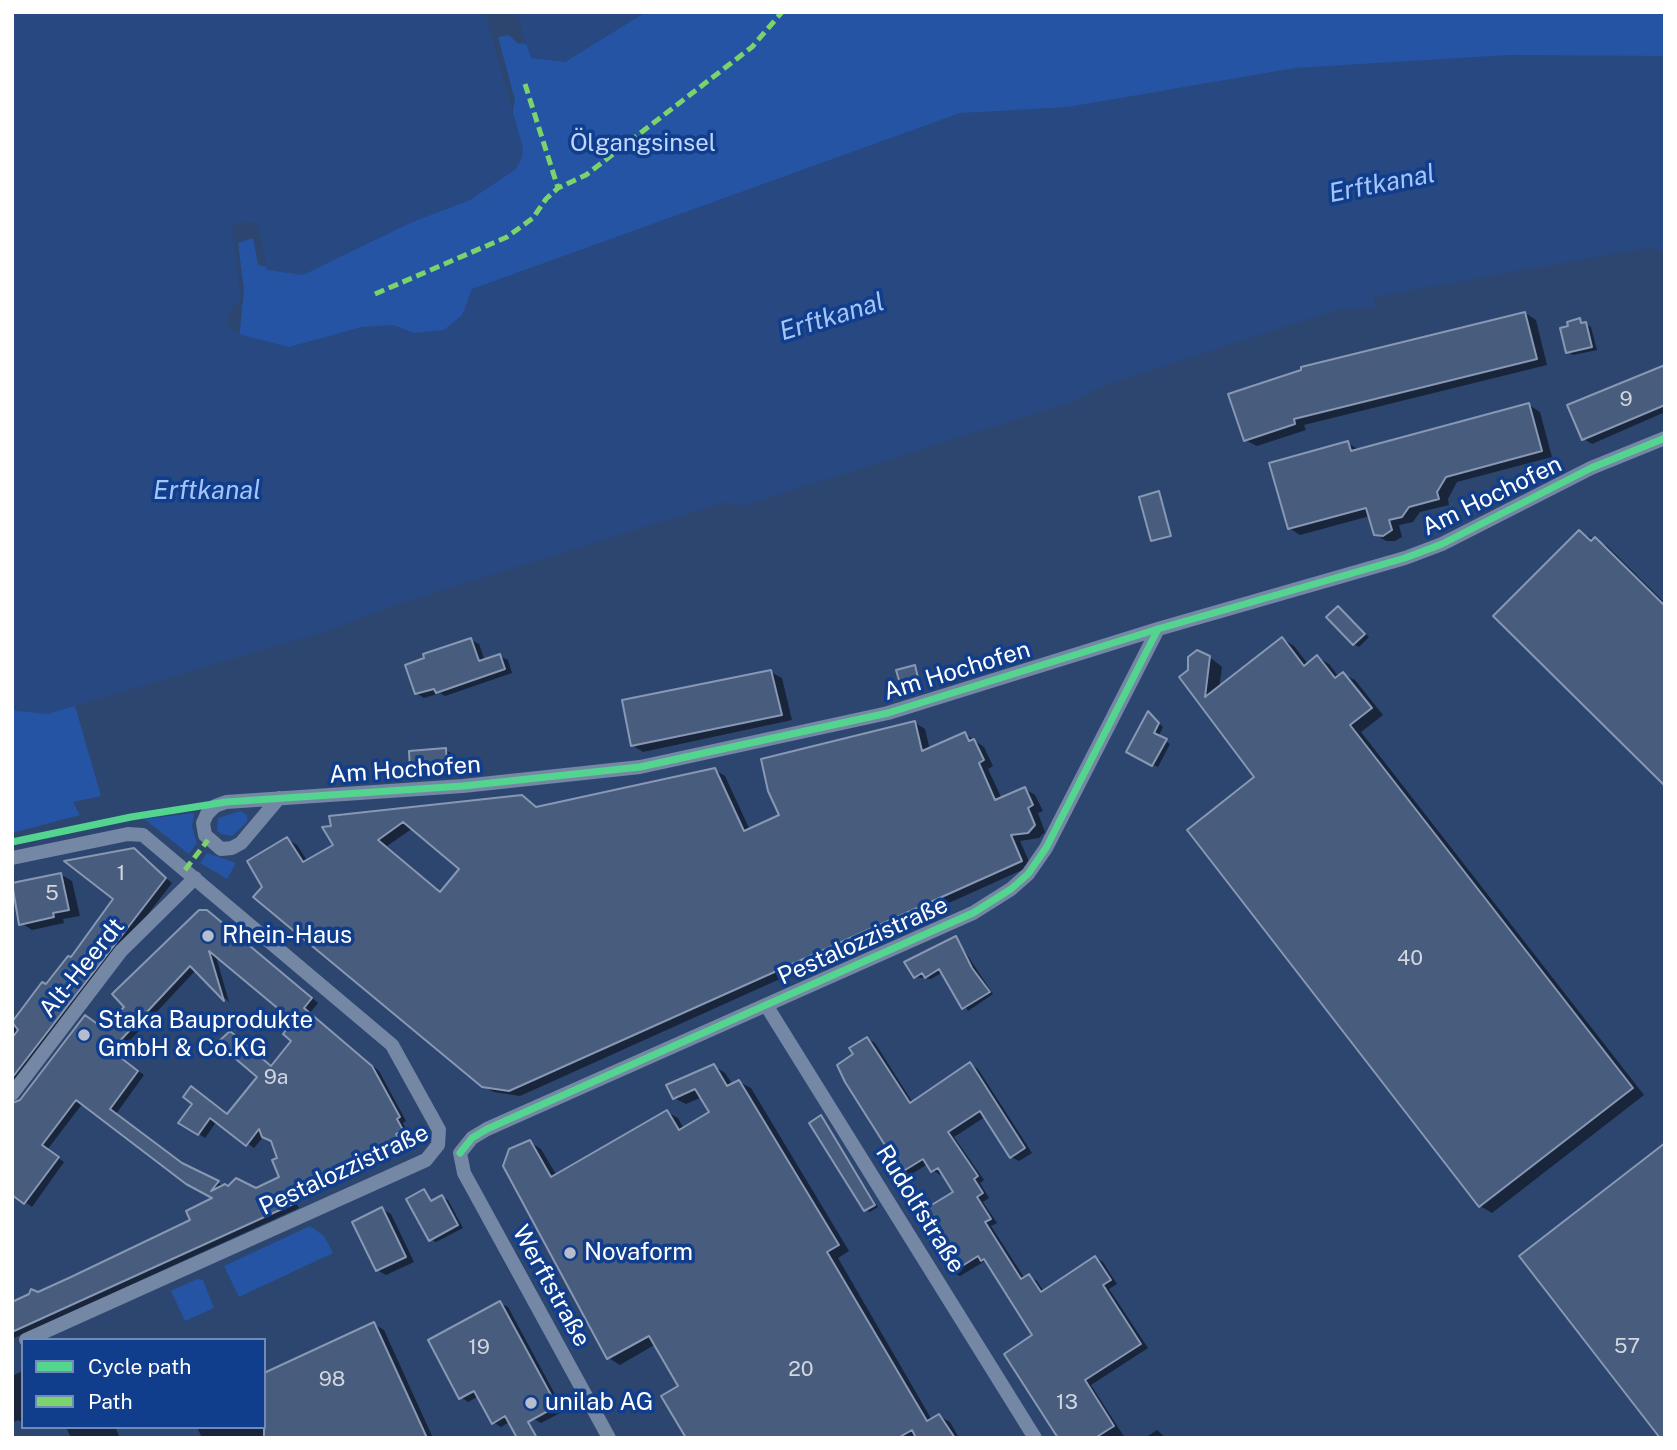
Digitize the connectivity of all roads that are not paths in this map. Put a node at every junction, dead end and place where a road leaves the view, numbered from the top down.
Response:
1 (1665, 438) edge
2 (1158, 629) junction
3 (279, 798) junction
4 (12, 858) edge
5 (195, 878) junction
6 (766, 1005) junction
7 (12, 1094) edge
8 (438, 1145) junction
9 (460, 1153) junction
10 (32, 1338) edge
11 (609, 1438) edge
12 (1035, 1438) edge

1 - 2 street, Am Hochofen
2 - 3 street, Am Hochofen
2 - 6 street, Pestalozzistraße
3 - 3 street, Am Hochofen
4 - 5 street
5 - 7 street, Alt-Heerdt
5 - 8 street
6 - 9 street, Pestalozzistraße
6 - 12 street, Rudolfstraße
8 - 9 street, Pestalozzistraße
8 - 10 street, Pestalozzistraße
9 - 11 street, Werftstraße

